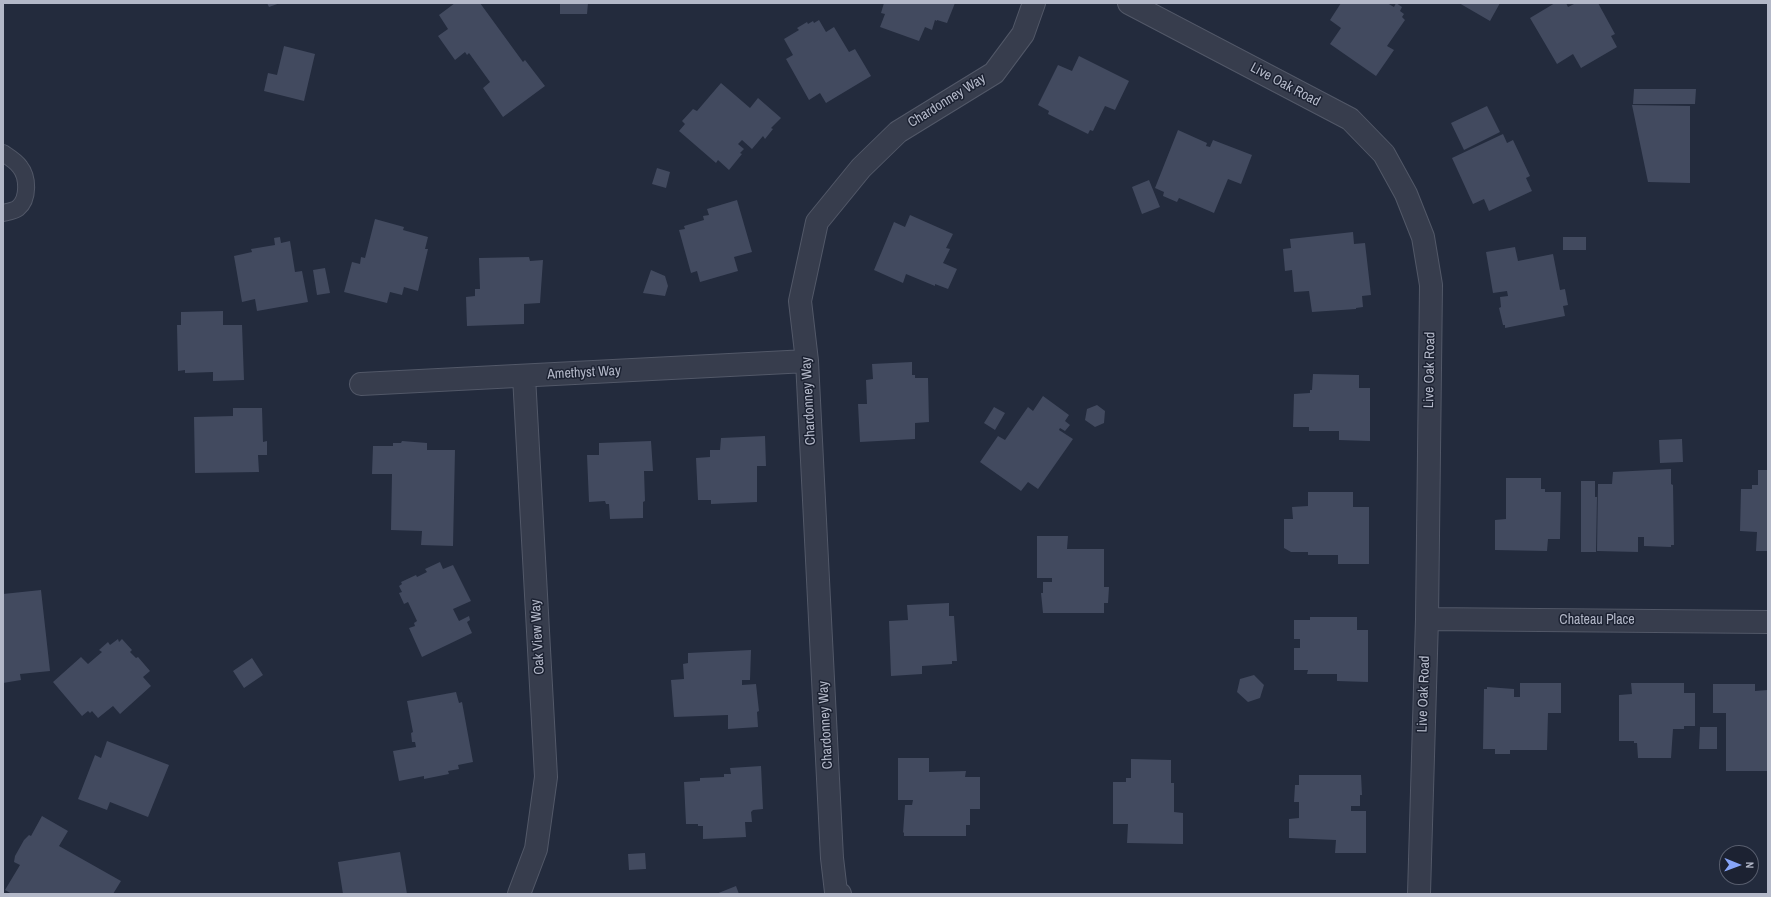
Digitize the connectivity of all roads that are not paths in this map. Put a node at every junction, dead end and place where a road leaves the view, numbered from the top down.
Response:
1 (1034, 3) edge
2 (1129, 3) edge
3 (3, 153) edge
4 (3, 213) edge
5 (807, 361) junction
6 (524, 376) junction
7 (361, 384) dead end
8 (1427, 619) junction
9 (1768, 622) edge
10 (519, 894) edge
11 (840, 894) edge
12 (1419, 894) edge

1 - 5 street, Chardonney Way
2 - 8 street, Live Oak Road
3 - 4 lane
5 - 6 street, Amethyst Way
5 - 11 street, Chardonney Way
6 - 7 street, Amethyst Way
6 - 10 street, Oak View Way
8 - 9 street, Chateau Place
8 - 12 street, Live Oak Road

